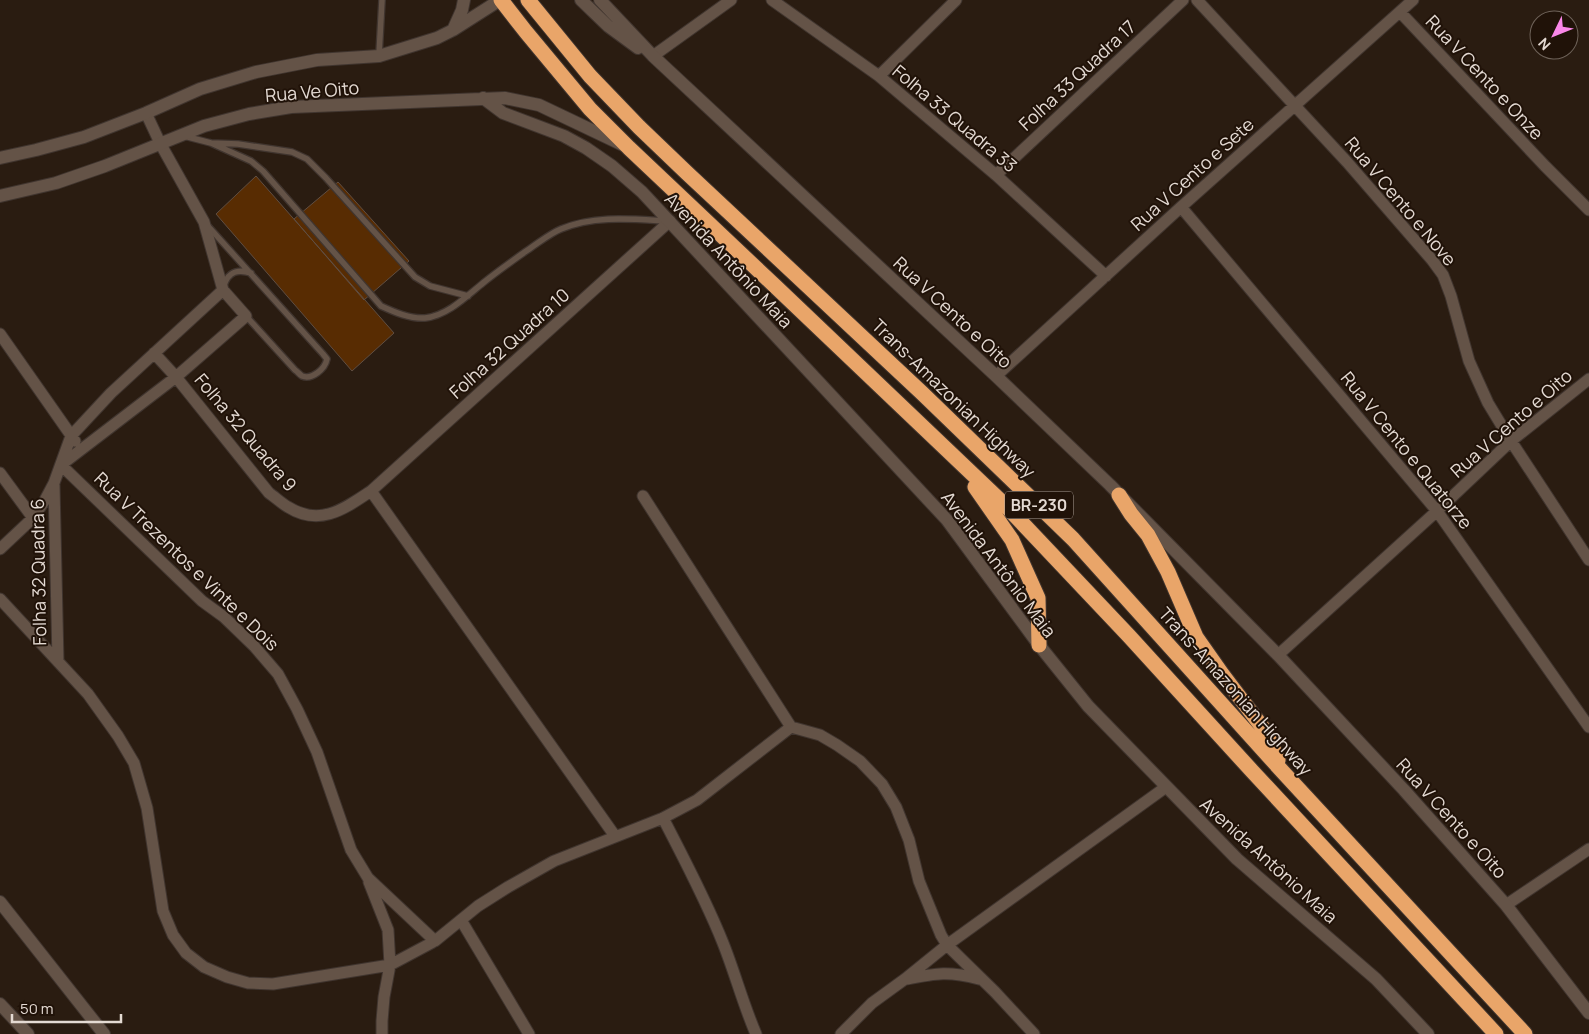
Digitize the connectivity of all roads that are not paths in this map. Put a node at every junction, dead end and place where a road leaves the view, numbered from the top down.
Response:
1 (382, 0) edge
2 (464, 0) edge
3 (501, 0) edge
4 (528, 0) edge
5 (581, 0) edge
6 (600, 0) edge
7 (731, 0) edge
8 (772, 0) edge
9 (956, 0) edge
10 (1183, 0) edge
11 (1197, 0) edge
12 (1413, 0) edge
13 (1400, 12) junction
14 (453, 30) junction
15 (379, 56) junction
16 (653, 56) junction
17 (879, 76) junction
18 (483, 98) junction
19 (1294, 105) junction
20 (146, 113) junction
21 (180, 135) junction
22 (160, 143) junction
23 (210, 143) junction
24 (629, 148) junction
25 (0, 158) edge
26 (996, 175) junction
27 (0, 196) edge
28 (1181, 207) junction
29 (1589, 210) edge
30 (670, 221) junction
31 (204, 222) junction
32 (251, 273) junction
33 (1106, 276) junction
34 (223, 290) junction
35 (468, 296) junction
36 (246, 316) junction
37 (0, 334) edge
38 (154, 353) junction
39 (996, 376) junction
40 (176, 377) junction
41 (1589, 379) edge
42 (71, 436) junction
43 (1511, 442) junction
44 (942, 445) junction
45 (82, 448) junction
46 (60, 465) junction
47 (0, 473) edge
48 (54, 483) junction
49 (371, 491) junction
50 (1119, 495) junction
51 (643, 496) dead end
52 (1438, 511) junction
53 (32, 518) junction
54 (0, 548) edge
55 (1589, 560) edge
56 (0, 599) edge
57 (1039, 645) junction
58 (1278, 655) junction
59 (58, 661) junction
60 (791, 727) junction
61 (1589, 727) edge
62 (1282, 771) junction
63 (1166, 787) junction
64 (663, 818) junction
65 (615, 836) junction
66 (1589, 849) edge
67 (368, 878) junction
68 (0, 902) edge
69 (1506, 905) junction
70 (461, 920) junction
71 (434, 942) junction
72 (947, 944) junction
73 (390, 965) junction
74 (905, 979) junction
75 (981, 980) junction
76 (0, 1004) edge
77 (1589, 1013) edge
78 (28, 1034) edge
79 (104, 1034) edge
80 (382, 1034) edge
81 (529, 1034) edge
82 (756, 1034) edge
83 (841, 1034) edge
84 (1034, 1034) edge
85 (1428, 1034) edge
86 (1496, 1034) edge
87 (1526, 1034) edge

1 - 15 lane
2 - 14 main road
3 - 14 main road, Rua Ve Oito
3 - 24 highway, BR-230
4 - 62 highway, Trans-Amazonian Highway / BR-230
5 - 16 main road
6 - 16 main road, Rua V Cento e Oito
7 - 16 street
8 - 17 street, Folha 33 Quadra 33
9 - 17 street
10 - 26 street, Folha 33 Quadra 17
11 - 19 street, Rua V Cento e Nove
12 - 13 street, Rua V Cento e Sete
13 - 19 street, Rua V Cento e Sete
13 - 29 street, Rua V Cento e Onze
14 - 15 main road, Rua Ve Oito
15 - 20 main road, Rua Ve Oito
16 - 39 main road, Rua V Cento e Oito
17 - 26 street, Folha 33 Quadra 33
18 - 21 main road, Rua Ve Oito
18 - 24 main road, Rua Ve Oito
18 - 30 main road, Avenida Antônio Maia
19 - 28 street, Rua V Cento e Sete
19 - 43 street, Rua V Cento e Nove
20 - 22 street
20 - 25 main road, Rua Ve Oito
21 - 22 main road, Rua Ve Oito
21 - 23 lane
22 - 27 main road, Rua Ve Oito
22 - 31 street
23 - 35 lane
23 - 35 lane
24 - 44 highway, BR-230
26 - 33 street, Folha 33 Quadra 33
28 - 33 street, Rua V Cento e Sete
28 - 52 street, Rua V Cento e Quatorze
30 - 35 lane
30 - 49 street, Folha 32 Quadra 10
30 - 57 main road, Avenida Antônio Maia
31 - 32 lane
31 - 34 street
32 - 34 lane
32 - 36 lane
33 - 39 street, Rua V Cento e Sete
34 - 36 street
34 - 38 street
36 - 40 street, Folha 32 Quadra 9
37 - 42 street
38 - 40 street, Folha 32 Quadra 9
38 - 42 street
39 - 50 main road, Rua V Cento e Oito
40 - 45 street, Folha 32 Quadra 9
40 - 49 street, Folha 32 Quadra 9
41 - 43 street, Rua V Cento e Oito
42 - 45 street
42 - 46 street
43 - 52 street, Rua V Cento e Oito
43 - 55 street, Rua V Cento e Nove
44 - 57 highway
44 - 86 highway, BR-230
45 - 46 street, Folha 32 Quadra 9
46 - 48 street
46 - 67 street, Rua V Trezentos e Vinte e Dois
47 - 53 street
48 - 53 street
48 - 59 street, Folha 32 Quadra 6
49 - 65 street
50 - 58 main road, Rua V Cento e Oito
50 - 62 highway
51 - 60 street
52 - 58 street, Rua V Cento e Oito
52 - 61 street, Rua V Cento e Quatorze
53 - 54 street
56 - 59 street
57 - 63 main road, Avenida Antônio Maia
58 - 69 main road, Rua V Cento e Oito
59 - 73 street
60 - 64 street
60 - 72 street
62 - 87 highway, Trans-Amazonian Highway / BR-230
63 - 72 street
63 - 85 main road, Avenida Antônio Maia
64 - 65 street
64 - 82 street
65 - 70 street
66 - 69 street
67 - 71 street, Rua V Trezentos e Vinte e Dois
67 - 73 street, Rua V Trezentos e Vinte e Dois
68 - 79 main road
69 - 77 main road, Rua V Cento e Oito
70 - 71 street
70 - 81 street
71 - 73 street
72 - 74 street
72 - 75 street
73 - 80 street, Rua V Trezentos e Vinte e Dois
74 - 75 street
74 - 83 street
75 - 84 street
76 - 78 main road

